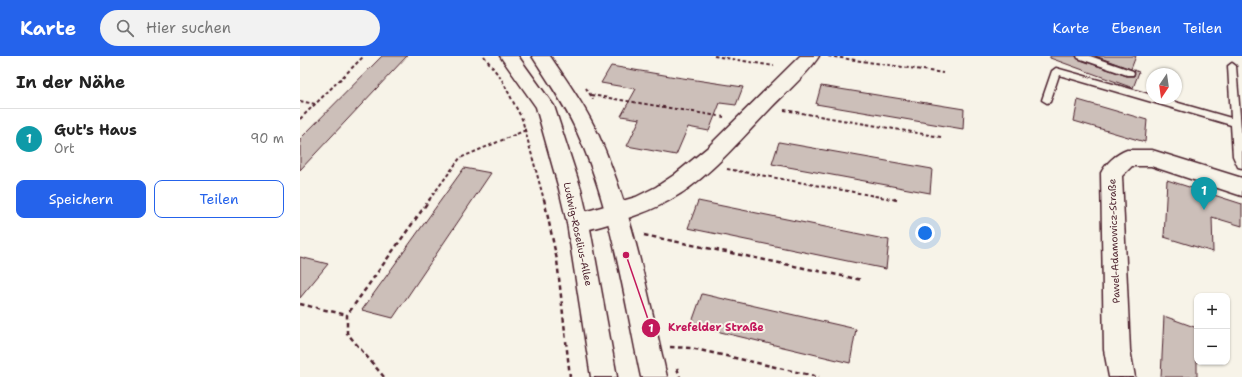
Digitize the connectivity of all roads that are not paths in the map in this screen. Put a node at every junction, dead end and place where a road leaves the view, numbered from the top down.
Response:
1 (509, 56) edge
2 (541, 56) edge
3 (1081, 56) edge
4 (803, 63) edge
5 (1232, 66) dead end
6 (1130, 73) dead end
7 (1047, 100) dead end
8 (1236, 123) junction
9 (1242, 164) edge
10 (1242, 187) edge
11 (614, 213) junction
12 (578, 223) junction
13 (604, 377) edge
14 (654, 377) edge
15 (1122, 377) edge

1 - 12 main road, Ludwig-Roselius-Allee
2 - 11 main road
3 - 6 lane
4 - 11 main road
5 - 8 lane
7 - 8 lane
8 - 9 lane
10 - 15 main road, Pawel-Adamowicz-Straße
11 - 12 main road
11 - 14 main road
12 - 13 main road, Ludwig-Roselius-Allee

